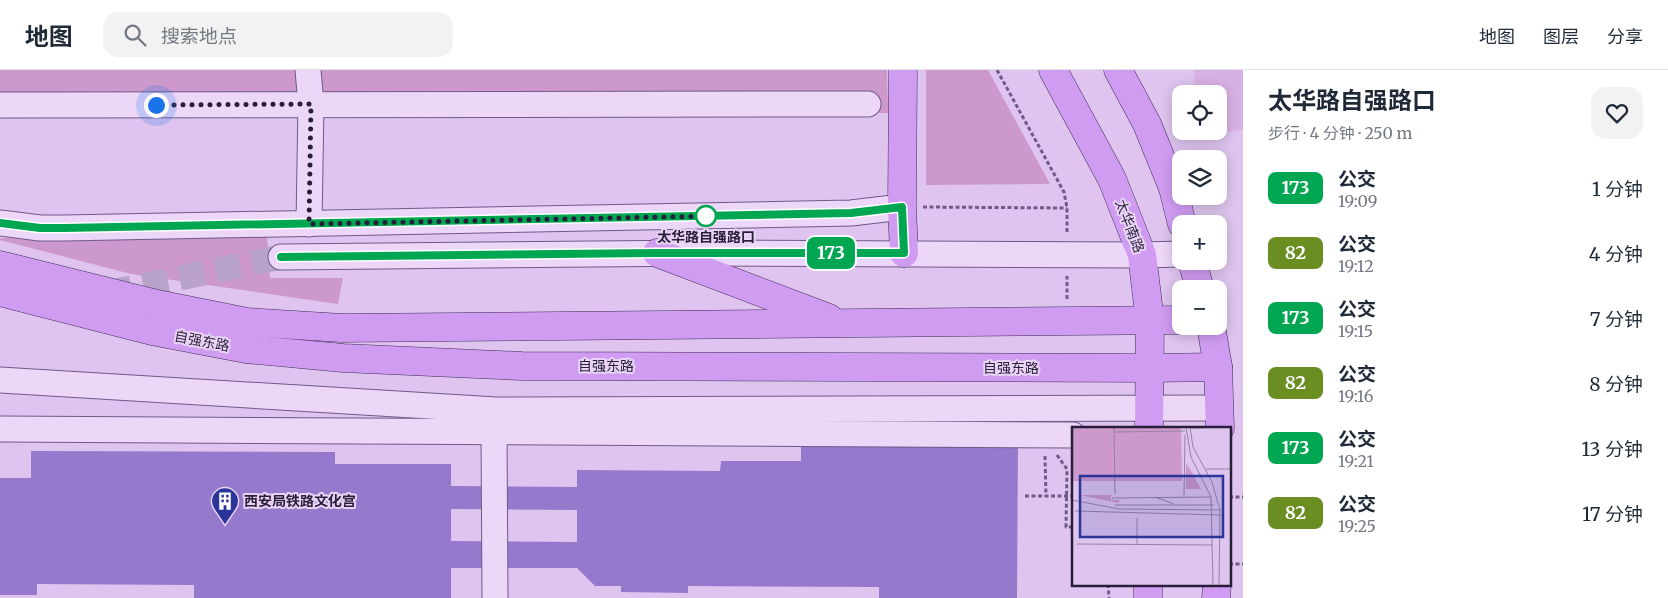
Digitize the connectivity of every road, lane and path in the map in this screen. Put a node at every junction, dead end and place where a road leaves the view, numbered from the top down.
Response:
1 (308, 70) edge
2 (903, 70) edge
3 (1053, 70) edge
4 (1118, 70) edge
5 (311, 104) junction
6 (868, 104) dead end
7 (0, 105) edge
8 (902, 207) junction
9 (1067, 208) dead end
10 (1180, 215) edge
11 (0, 223) edge
12 (309, 224) junction
13 (656, 253) junction
14 (904, 253) junction
15 (1172, 254) edge
16 (1142, 255) junction
17 (281, 257) tunnel mouth
18 (0, 265) edge
19 (0, 292) edge
20 (1172, 320) edge
21 (1150, 321) junction
22 (844, 323) junction
23 (1213, 335) edge
24 (1218, 367) junction
25 (1150, 368) junction
26 (0, 380) edge
27 (1149, 418) edge
28 (1220, 418) edge
29 (0, 429) edge
30 (494, 431) junction
31 (1072, 435) edge
32 (1056, 453) dead end
33 (1036, 455) dead end
34 (1025, 496) dead end
35 (1046, 496) junction
36 (1072, 496) edge
37 (1230, 497) edge
38 (1243, 497) edge
39 (1072, 527) edge
40 (1230, 564) edge
41 (1243, 564) edge
42 (495, 598) edge

1 - 5 street
2 - 8 main road
3 - 16 main road, 太华南路
4 - 10 main road
5 - 6 street
5 - 7 street
5 - 12 street
8 - 9 path
8 - 12 street
8 - 14 main road
11 - 12 street
13 - 14 street
13 - 17 street
13 - 22 main road
14 - 16 street
15 - 16 street
16 - 21 main road, 太华南路
18 - 22 main road, 自强东路
19 - 25 main road, 自强东路
20 - 21 main road, 自强东路
21 - 22 main road, 自强东路
21 - 25 main road, 太华南路
23 - 24 main road
24 - 25 main road, 自强东路
24 - 28 main road
25 - 27 main road, 太华南路
26 - 27 street
27 - 28 street
29 - 30 street
30 - 31 street
30 - 42 street
32 - 39 path
33 - 35 path
34 - 35 path, bridge
35 - 36 path, bridge
37 - 38 path
40 - 41 path

